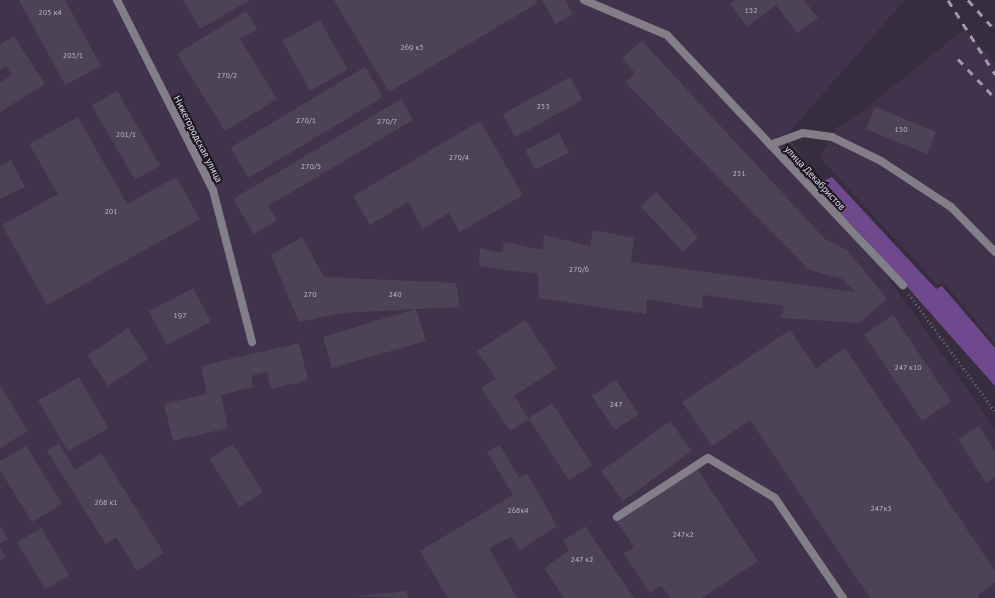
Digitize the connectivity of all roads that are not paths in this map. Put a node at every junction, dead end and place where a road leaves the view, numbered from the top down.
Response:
1 (117, 0) edge
2 (584, 0) edge
3 (770, 145) junction
4 (995, 252) edge
5 (903, 285) road end
6 (252, 342) dead end
7 (617, 517) dead end
8 (843, 598) edge

1 - 6 street, Нижегородская улица
2 - 3 street, улица Декабристов
3 - 4 street
3 - 5 street, улица Декабристов
7 - 8 street

